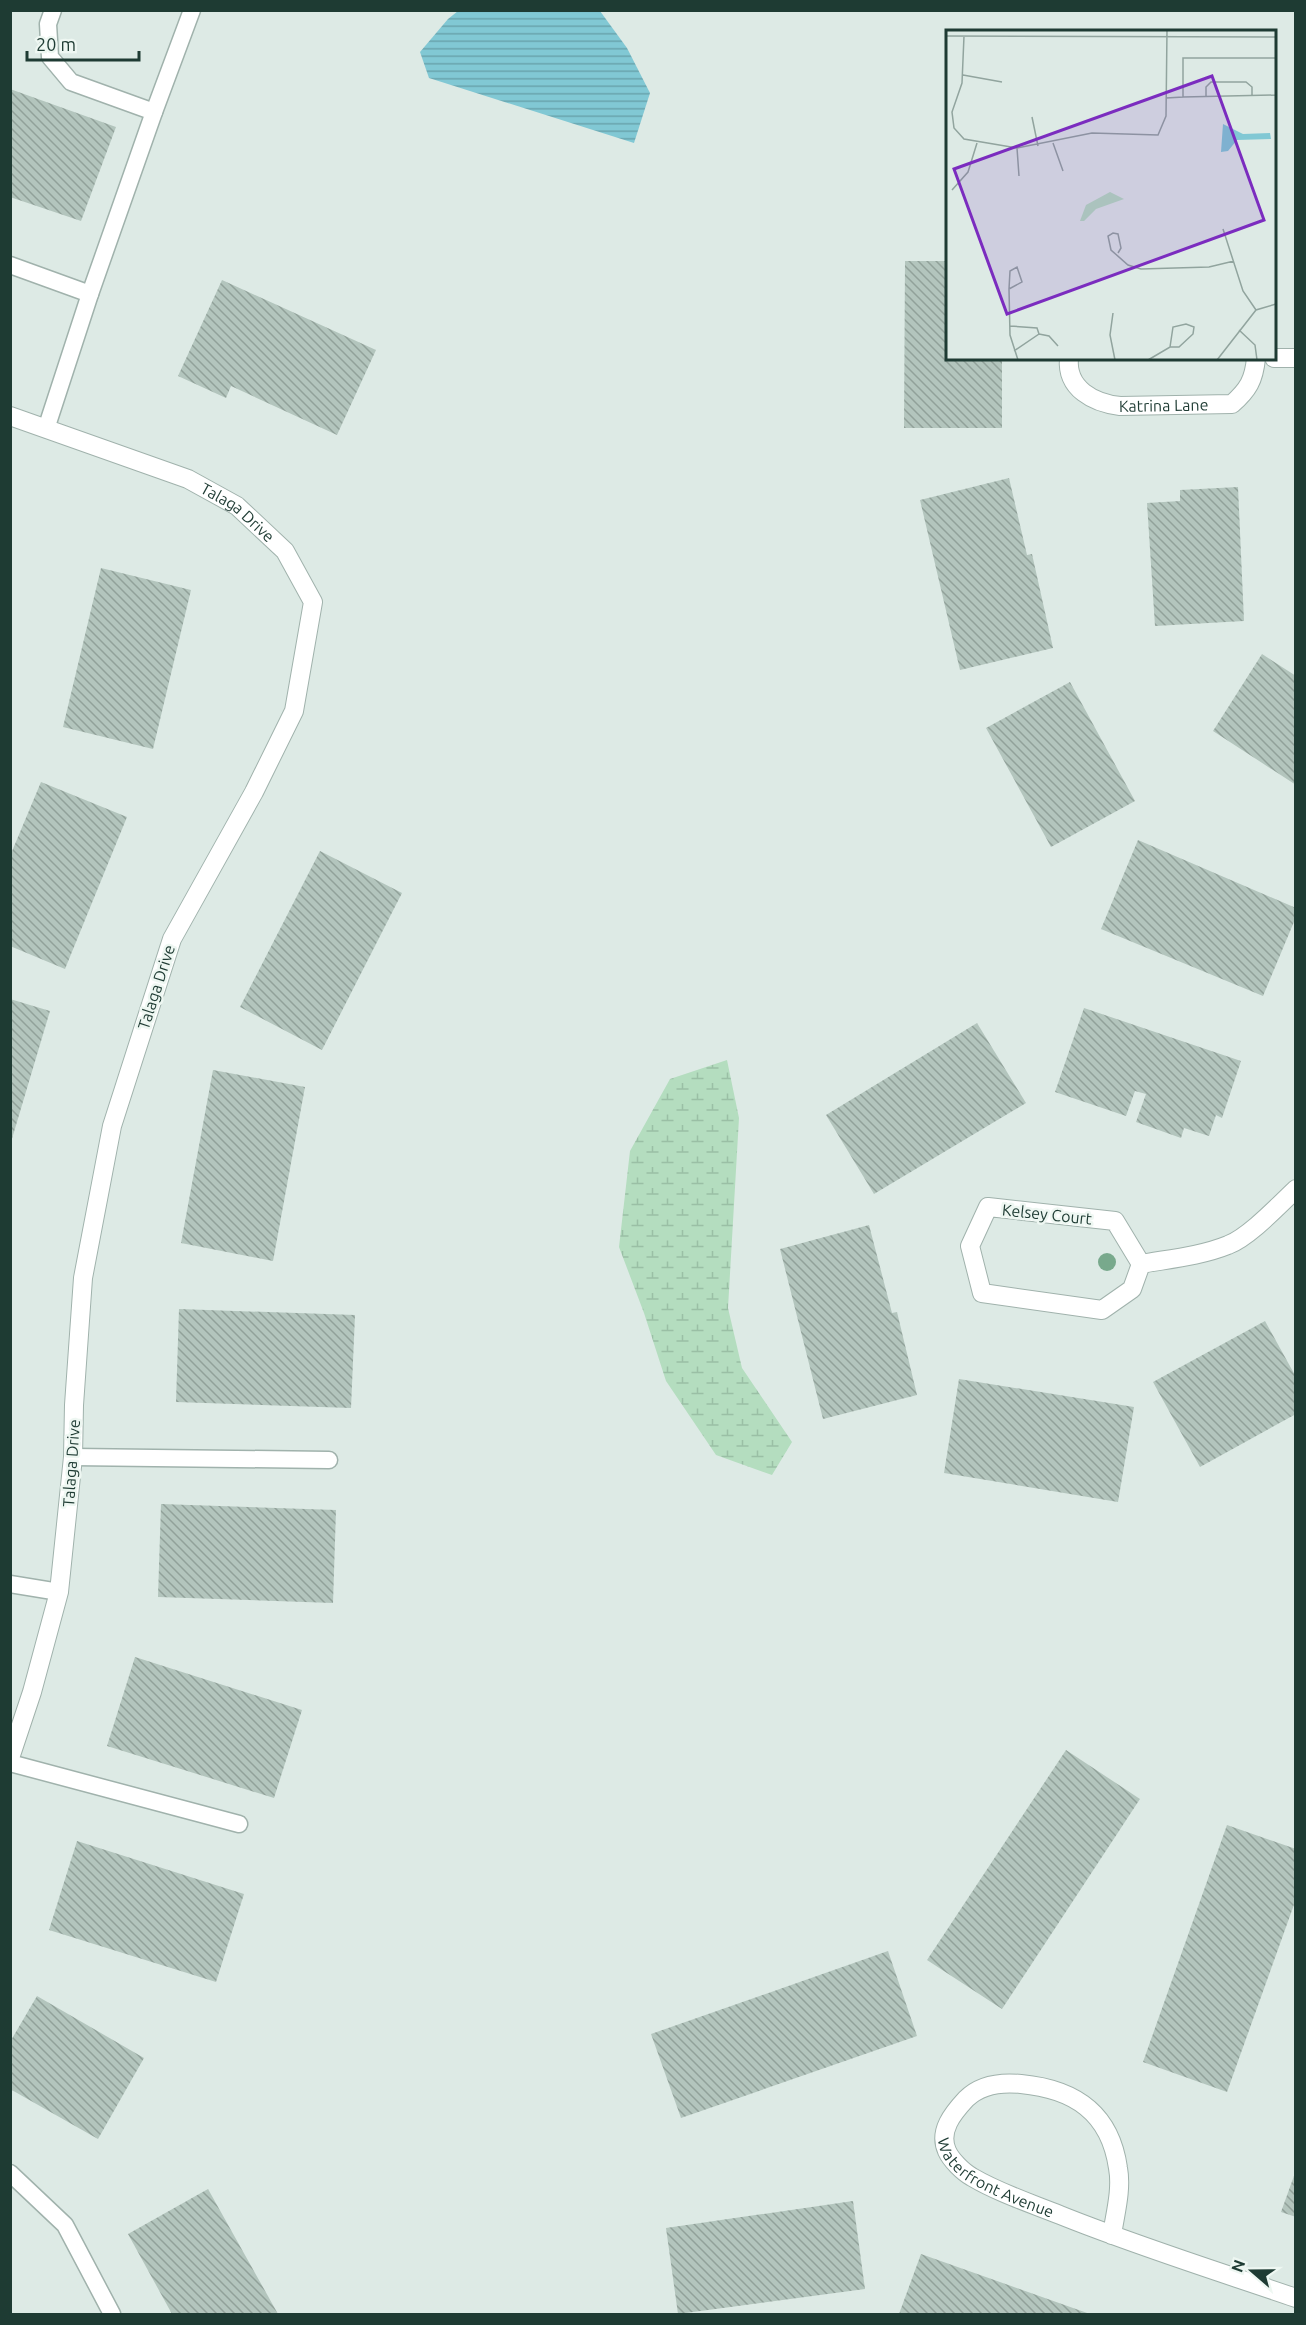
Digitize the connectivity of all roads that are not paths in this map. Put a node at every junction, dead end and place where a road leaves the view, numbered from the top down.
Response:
1 (52, 10) edge
2 (192, 10) edge
3 (154, 112) junction
4 (10, 265) edge
5 (90, 294) junction
6 (1276, 358) edge
7 (1296, 358) edge
8 (1069, 360) edge
9 (1256, 360) edge
10 (10, 416) edge
11 (46, 429) junction
12 (1296, 1189) edge
13 (1141, 1264) junction
14 (73, 1457) junction
15 (329, 1460) dead end
16 (10, 1584) edge
17 (59, 1592) junction
18 (10, 1761) edge
19 (239, 1824) dead end
20 (10, 2173) edge
21 (1112, 2235) junction
22 (1296, 2298) edge
23 (112, 2314) edge

1 - 3 lane
2 - 3 lane
3 - 5 lane
4 - 5 lane
5 - 11 lane
6 - 7 street
8 - 9 street, Katrina Lane
10 - 11 street, Talaga Drive
11 - 14 street, Talaga Drive
12 - 13 street
13 - 13 street, Kelsey Court
14 - 15 lane
14 - 17 street, Talaga Drive
16 - 17 lane
17 - 18 street, Talaga Drive
18 - 19 lane
20 - 23 lane
21 - 21 street, Waterfront Avenue
21 - 22 street, Waterfront Avenue

